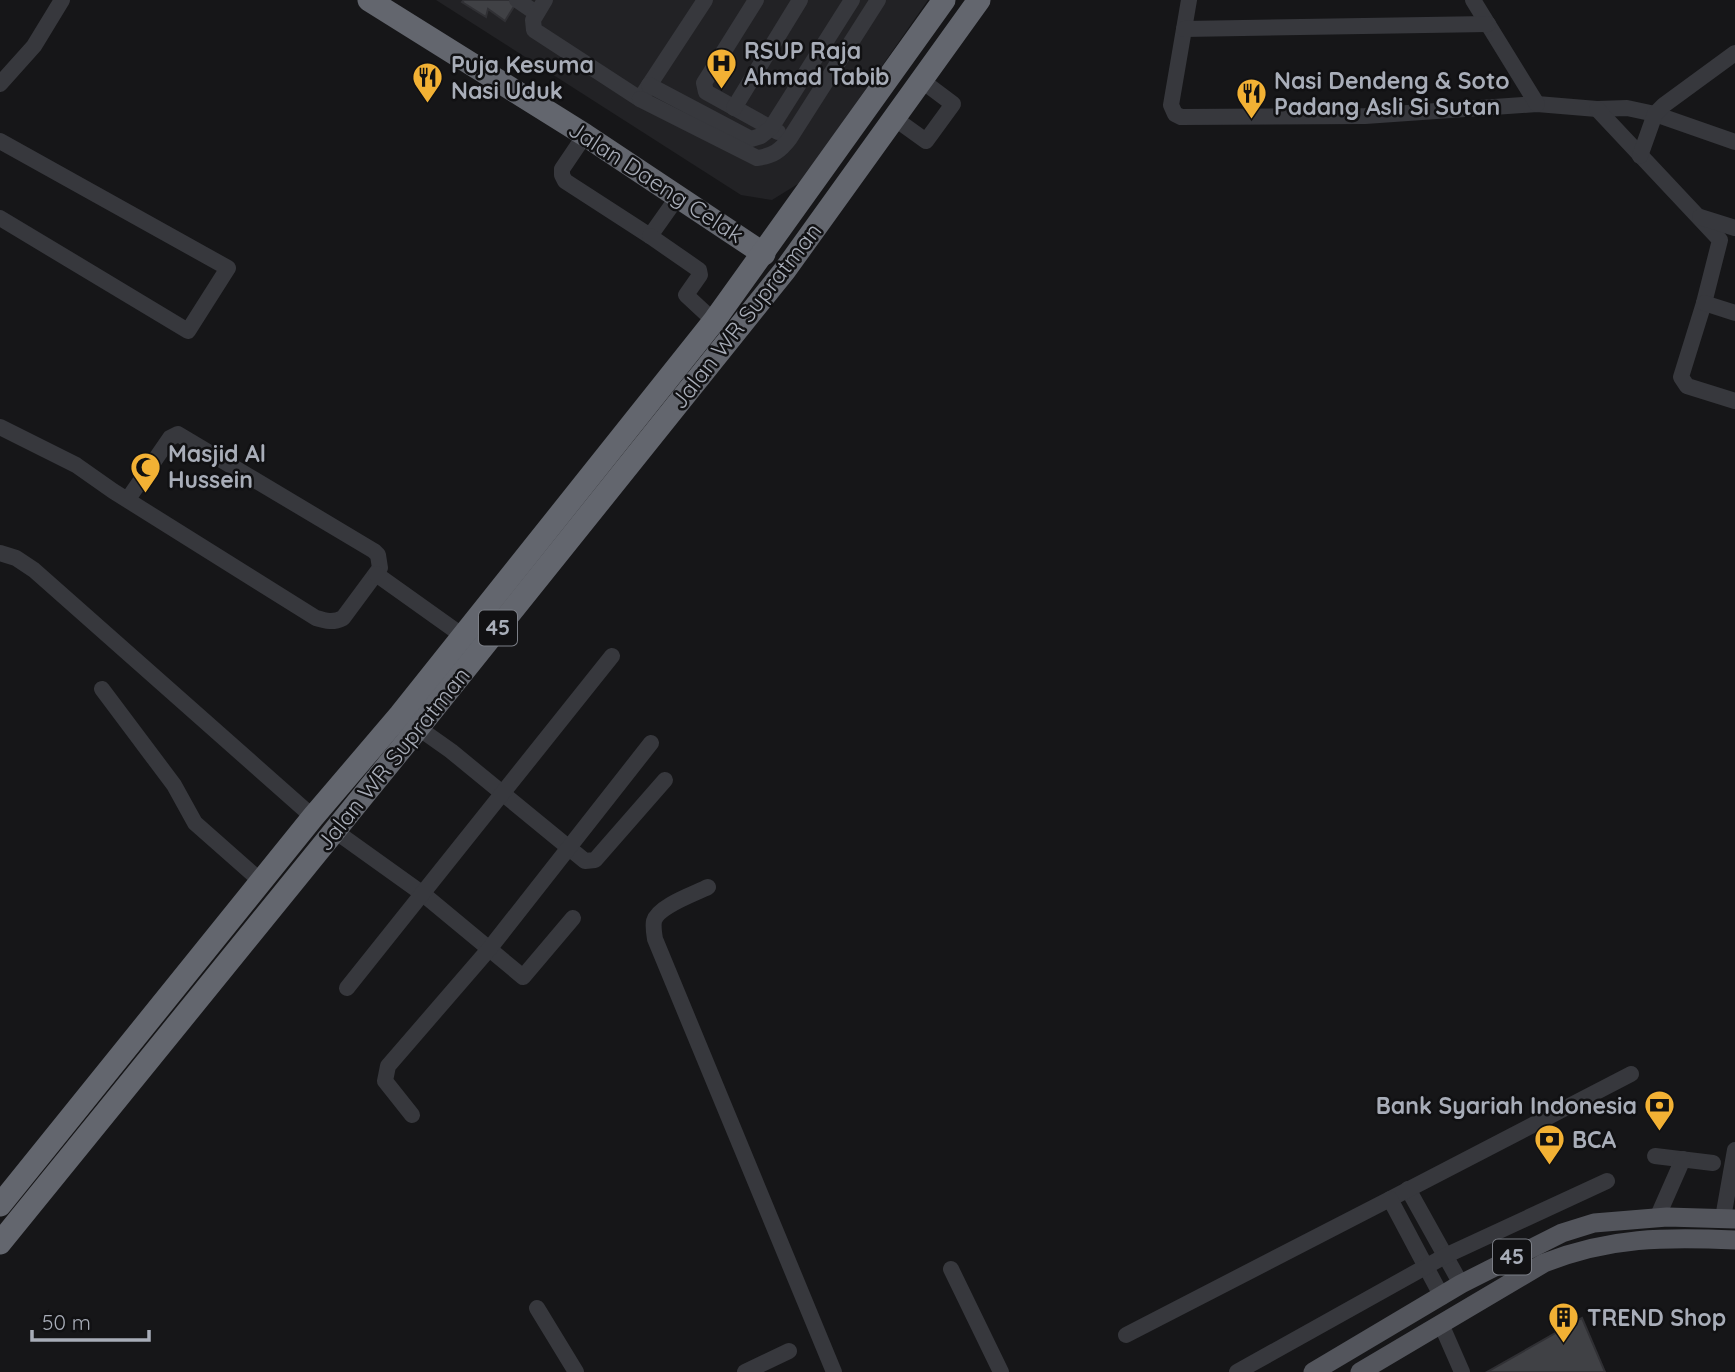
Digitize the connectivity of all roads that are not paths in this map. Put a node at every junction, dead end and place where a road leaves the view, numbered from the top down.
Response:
1 (62, 0) edge
2 (369, 0) edge
3 (517, 0) edge
4 (705, 0) edge
5 (757, 0) edge
6 (800, 0) edge
7 (852, 0) edge
8 (877, 0) edge
9 (944, 0) edge
10 (979, 0) edge
11 (1189, 0) edge
12 (1473, 0) edge
13 (541, 7) edge
14 (1488, 24) junction
15 (1184, 29) junction
16 (1732, 59) edge
17 (921, 80) junction
18 (0, 84) edge
19 (649, 85) junction
20 (640, 99) junction
21 (1537, 104) junction
22 (734, 108) junction
23 (1597, 109) junction
24 (1656, 114) junction
25 (894, 118) junction
26 (771, 128) junction
27 (585, 135) junction
28 (790, 138) junction
29 (0, 141) edge
30 (1735, 142) edge
31 (1640, 156) junction
32 (679, 195) junction
33 (1697, 216) junction
34 (0, 218) edge
35 (1735, 228) edge
36 (650, 236) junction
37 (764, 254) junction
38 (1704, 303) junction
39 (1735, 313) edge
40 (714, 321) junction
41 (1735, 401) edge
42 (0, 427) edge
43 (128, 499) junction
44 (0, 553) edge
45 (376, 574) junction
46 (463, 636) junction
47 (612, 656) dead end
48 (102, 690) dead end
49 (409, 721) junction
50 (651, 743) dead end
51 (346, 778) junction
52 (665, 779) dead end
53 (365, 792) junction
54 (503, 792) junction
55 (313, 817) junction
56 (335, 831) junction
57 (570, 848) junction
58 (263, 883) junction
59 (708, 887) dead end
60 (423, 894) junction
61 (573, 918) dead end
62 (490, 948) junction
63 (346, 988) dead end
64 (1631, 1074) dead end
65 (412, 1115) dead end
66 (1655, 1156) dead end
67 (1683, 1159) junction
68 (1734, 1159) edge
69 (1713, 1163) dead end
70 (1607, 1181) dead end
71 (1408, 1189) junction
72 (1390, 1199) junction
73 (0, 1205) edge
74 (1657, 1218) junction
75 (1729, 1219) edge
76 (0, 1243) edge
77 (1734, 1245) edge
78 (1445, 1256) junction
79 (1425, 1267) junction
80 (951, 1269) dead end
81 (1461, 1284) junction
82 (1442, 1297) junction
83 (537, 1308) dead end
84 (1441, 1324) junction
85 (1126, 1335) dead end
86 (789, 1351) dead end
87 (1370, 1369) edge
88 (576, 1372) edge
89 (745, 1372) edge
90 (834, 1372) edge
91 (1001, 1372) edge
92 (1237, 1372) edge
93 (1313, 1372) edge
94 (1462, 1372) edge

1 - 18 street
2 - 27 highway, Jalan Daeng Celak
3 - 13 street
4 - 19 street
5 - 22 street
6 - 22 street
7 - 26 street
8 - 28 street
9 - 37 highway, Jalan WR Supratman / 45
10 - 17 highway, Jalan WR Supratman / 45
11 - 15 street
12 - 14 street
13 - 20 street
14 - 15 street
14 - 21 street
15 - 21 street
16 - 24 street
17 - 25 highway, Jalan WR Supratman / 45
17 - 25 street
19 - 20 street
19 - 26 street
20 - 28 street
21 - 23 street
22 - 26 street
23 - 24 street
23 - 31 street
24 - 30 street
24 - 31 street
25 - 49 highway, Jalan WR Supratman / 45
26 - 28 street
27 - 32 highway, Jalan Daeng Celak
27 - 36 street
29 - 34 street
31 - 33 street
32 - 36 street
32 - 37 highway, Jalan Daeng Celak
33 - 35 street
33 - 38 street
36 - 40 street
37 - 40 highway, Jalan WR Supratman / 45
38 - 39 street
38 - 41 street
40 - 46 highway, Jalan WR Supratman / 45
42 - 43 street
43 - 45 street
43 - 45 street
44 - 55 street
45 - 46 street
46 - 49 highway, Jalan WR Supratman / 45
47 - 54 street
48 - 58 street
49 - 51 highway, Jalan WR Supratman / 45
49 - 53 highway, Jalan WR Supratman / 45
49 - 54 street
50 - 57 street
51 - 53 highway
51 - 55 highway, Jalan WR Supratman / 45
52 - 57 street
53 - 56 highway, Jalan WR Supratman / 45
54 - 57 street
54 - 60 street
55 - 58 highway, Jalan WR Supratman / 45
56 - 60 street
56 - 76 highway, Jalan WR Supratman / 45
57 - 62 street
58 - 73 highway, Jalan WR Supratman / 45
59 - 90 street
60 - 62 street
60 - 63 street
61 - 62 street
62 - 65 street
64 - 71 street
66 - 67 street
67 - 69 street
67 - 74 street
68 - 75 street
70 - 78 street
71 - 72 street
71 - 78 street
72 - 79 street
72 - 85 street
74 - 75 main road, 45
74 - 81 main road, 45
77 - 84 main road, 45
78 - 79 street
78 - 81 street
79 - 82 street
79 - 92 street
80 - 91 street
81 - 82 main road, 45
82 - 93 main road, 45
83 - 88 street
84 - 87 main road, 45
84 - 94 street
86 - 89 street

